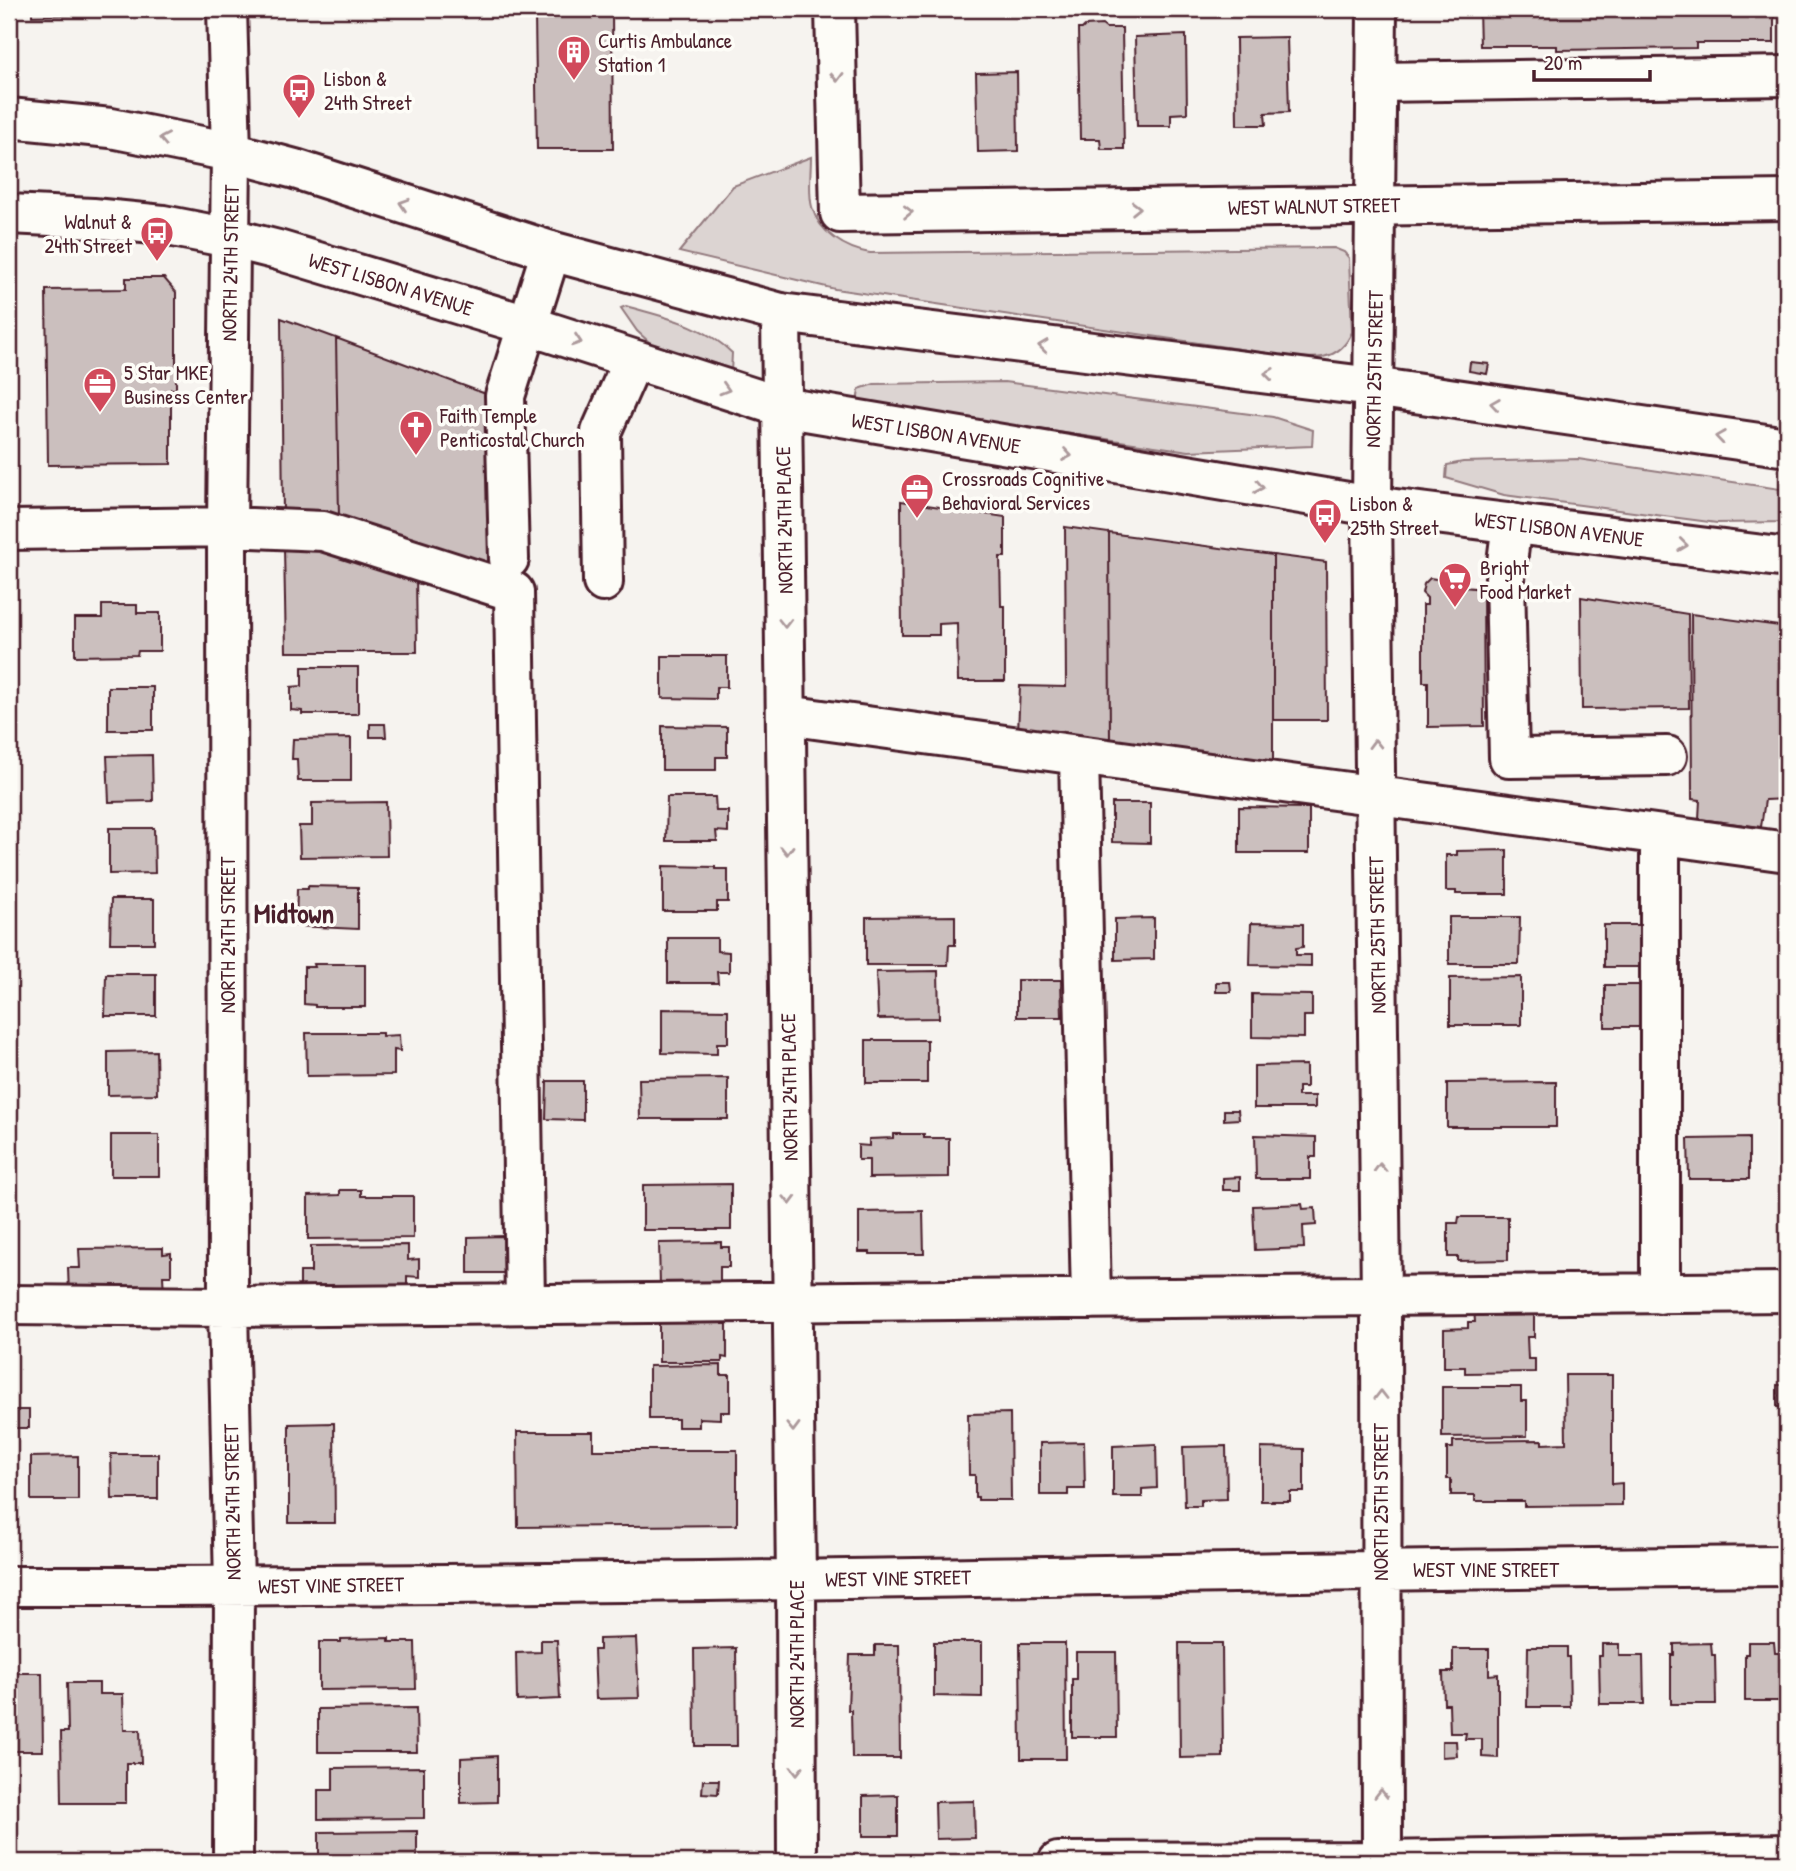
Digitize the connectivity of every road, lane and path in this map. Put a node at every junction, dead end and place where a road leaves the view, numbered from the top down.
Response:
1 (227, 9) edge
2 (835, 9) edge
3 (1377, 9) edge
4 (1787, 76) edge
5 (1377, 82) junction
6 (9, 118) edge
7 (231, 152) junction
8 (1787, 200) edge
9 (1376, 205) junction
10 (9, 214) edge
11 (230, 238) junction
12 (551, 251) junction
13 (781, 313) junction
14 (527, 325) junction
15 (634, 360) junction
16 (1373, 387) junction
17 (782, 407) junction
18 (1787, 447) edge
19 (1372, 506) junction
20 (1512, 523) junction
21 (227, 527) junction
22 (9, 530) edge
23 (1787, 558) edge
24 (509, 559) dead end
25 (603, 582) dead end
26 (786, 715) junction
27 (1079, 756) junction
28 (1667, 756) dead end
29 (1376, 797) junction
30 (1660, 835) junction
31 (1787, 852) edge
32 (1787, 1292) edge
33 (1660, 1294) junction
34 (1381, 1297) junction
35 (1091, 1299) junction
36 (791, 1301) junction
37 (525, 1303) junction
38 (9, 1305) edge
39 (228, 1307) junction
40 (1787, 1566) edge
41 (1380, 1570) junction
42 (796, 1580) junction
43 (9, 1586) edge
44 (234, 1586) junction
45 (1787, 1854) edge
46 (1664, 1859) edge
47 (233, 1862) edge
48 (797, 1862) edge
49 (1058, 1862) edge
50 (1381, 1862) edge

1 - 7 street, NORTH 24TH STREET
2 -> 9 street, WEST WALNUT STREET
3 - 5 street, NORTH 25TH STREET
4 - 5 street
5 - 9 street, NORTH 25TH STREET
7 -> 6 street
7 - 11 street, NORTH 24TH STREET
12 -> 7 street
8 - 9 street, WEST WALNUT STREET
9 - 16 street, NORTH 25TH STREET
10 - 11 street
11 - 14 street, WEST LISBON AVENUE
11 - 21 street, NORTH 24TH STREET
12 - 13 street
12 - 14 street
16 -> 13 street
13 - 17 street, NORTH 24TH PLACE
14 -> 15 street, WEST LISBON AVENUE
14 - 24 street
15 -> 17 street, WEST LISBON AVENUE
15 - 25 street
18 -> 16 street
16 - 19 street, NORTH 25TH STREET
17 -> 19 street, WEST LISBON AVENUE
17 -> 26 street, NORTH 24TH PLACE
19 - 20 street, WEST LISBON AVENUE
29 -> 19 street, NORTH 25TH STREET
20 -> 23 street, WEST LISBON AVENUE
20 - 28 street
21 - 22 street
21 - 37 street
21 - 39 street, NORTH 24TH STREET
26 - 27 street
26 -> 36 street, NORTH 24TH PLACE
27 - 29 street
27 - 35 street
29 - 30 street
34 -> 29 street, NORTH 25TH STREET
30 - 31 street
30 - 33 street
32 - 33 street
33 - 34 street
34 - 35 street
41 -> 34 street, NORTH 25TH STREET
35 - 36 street
36 - 37 street
36 -> 42 street, NORTH 24TH PLACE
37 - 39 street
38 - 39 street
39 - 44 street, NORTH 24TH STREET
40 - 41 street, WEST VINE STREET
41 - 42 street, WEST VINE STREET
50 -> 41 street, NORTH 25TH STREET
42 - 44 street, WEST VINE STREET
42 -> 48 street, NORTH 24TH PLACE
43 - 44 street, WEST VINE STREET
44 - 47 street, NORTH 24TH STREET
45 - 46 street
46 - 50 street
49 - 50 street

